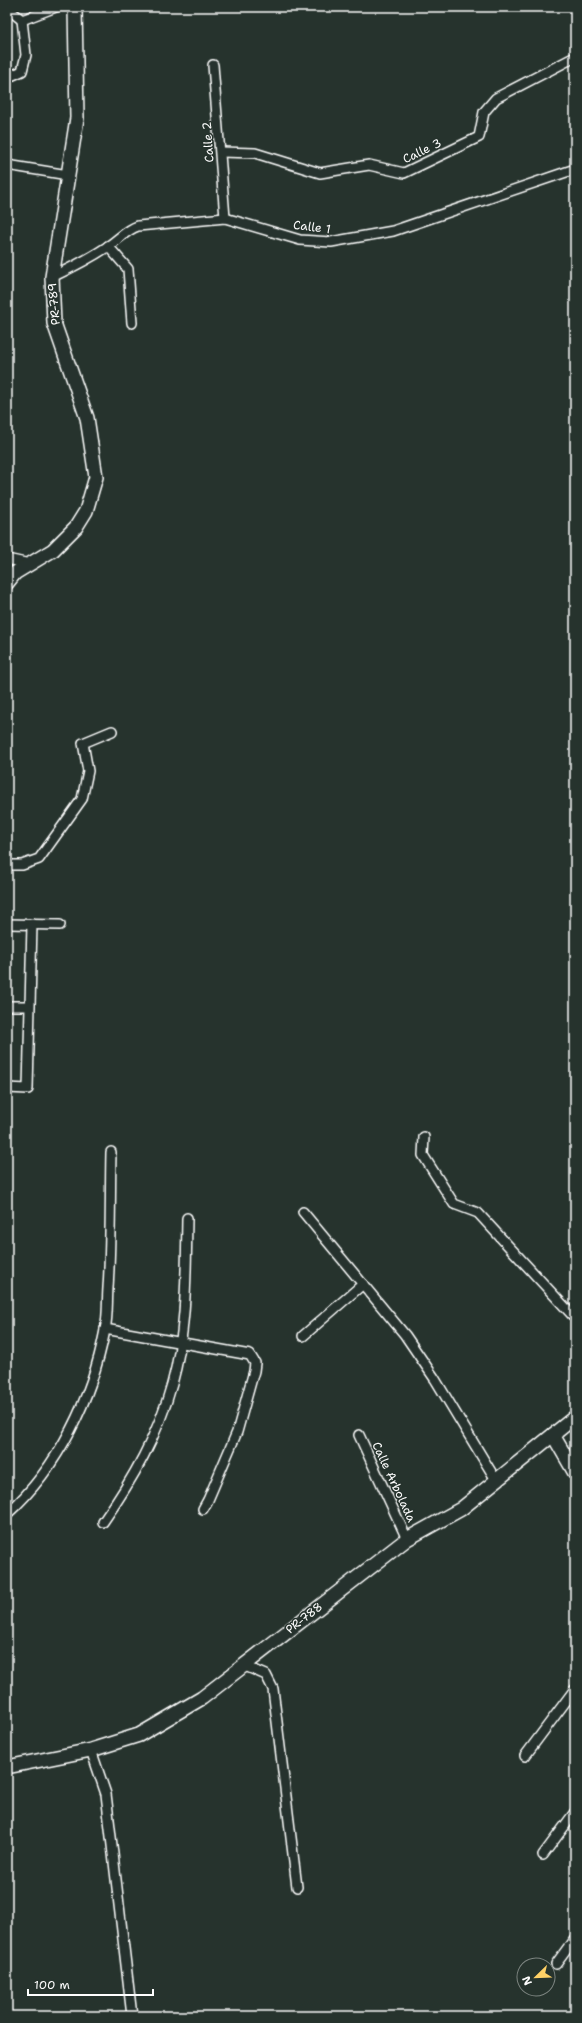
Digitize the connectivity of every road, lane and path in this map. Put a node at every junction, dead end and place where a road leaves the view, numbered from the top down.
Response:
1 (56, 7) edge
2 (75, 7) edge
3 (7, 8) edge
4 (22, 20) junction
5 (575, 57) edge
6 (214, 65) dead end
7 (7, 74) edge
8 (221, 152) junction
9 (7, 165) edge
10 (575, 168) edge
11 (68, 175) junction
12 (225, 218) junction
13 (108, 246) junction
14 (52, 277) junction
15 (132, 323) dead end
16 (7, 559) edge
17 (30, 564) junction
18 (7, 583) edge
19 (112, 731) dead end
20 (7, 866) edge
21 (7, 924) edge
22 (32, 924) junction
23 (60, 925) dead end
24 (7, 1006) edge
25 (29, 1006) junction
26 (7, 1088) edge
27 (424, 1137) dead end
28 (111, 1152) dead end
29 (303, 1212) dead end
30 (187, 1218) dead end
31 (363, 1284) junction
32 (575, 1318) edge
33 (106, 1329) junction
34 (303, 1336) dead end
35 (180, 1342) junction
36 (575, 1417) edge
37 (359, 1435) dead end
38 (553, 1435) junction
39 (575, 1473) edge
40 (496, 1480) junction
41 (203, 1509) dead end
42 (7, 1514) edge
43 (102, 1522) dead end
44 (407, 1539) junction
45 (243, 1666) junction
46 (575, 1689) edge
47 (91, 1750) junction
48 (525, 1756) dead end
49 (7, 1767) edge
50 (575, 1812) edge
51 (543, 1855) dead end
52 (297, 1887) dead end
53 (575, 1938) edge
54 (556, 1964) dead end
55 (132, 2016) edge

1 - 4 street
2 - 11 street, PR-789 / PR-789
3 - 4 street
4 - 7 street
5 - 8 street, Calle 3
6 - 8 street, Calle 2
8 - 12 street, Calle 2
9 - 11 street
10 - 12 street, Calle 1
11 - 14 street, PR-789 / PR-789
12 - 13 street, Calle 1
13 - 14 street, Calle 1
13 - 15 street
14 - 17 street, PR-789 / PR-789
16 - 17 street
17 - 18 street, PR-789 / PR-789
19 - 20 street
21 - 22 street
22 - 23 street
22 - 25 street
24 - 25 street
25 - 26 street
27 - 32 street
28 - 33 street
29 - 31 street
30 - 35 street
31 - 34 street
31 - 40 street
33 - 35 street
33 - 42 street
35 - 41 street
35 - 43 street
36 - 38 street, PR-788 / PR-788
37 - 44 street, Calle Arbolada
38 - 39 street
38 - 40 street, PR-788 / PR-788
40 - 44 street, PR-788 / PR-788
44 - 45 street, PR-788 / PR-788
45 - 47 street, PR-788 / PR-788
45 - 52 street
46 - 48 street
47 - 49 street, PR-788 / PR-788
47 - 55 street
50 - 51 street
53 - 54 street

